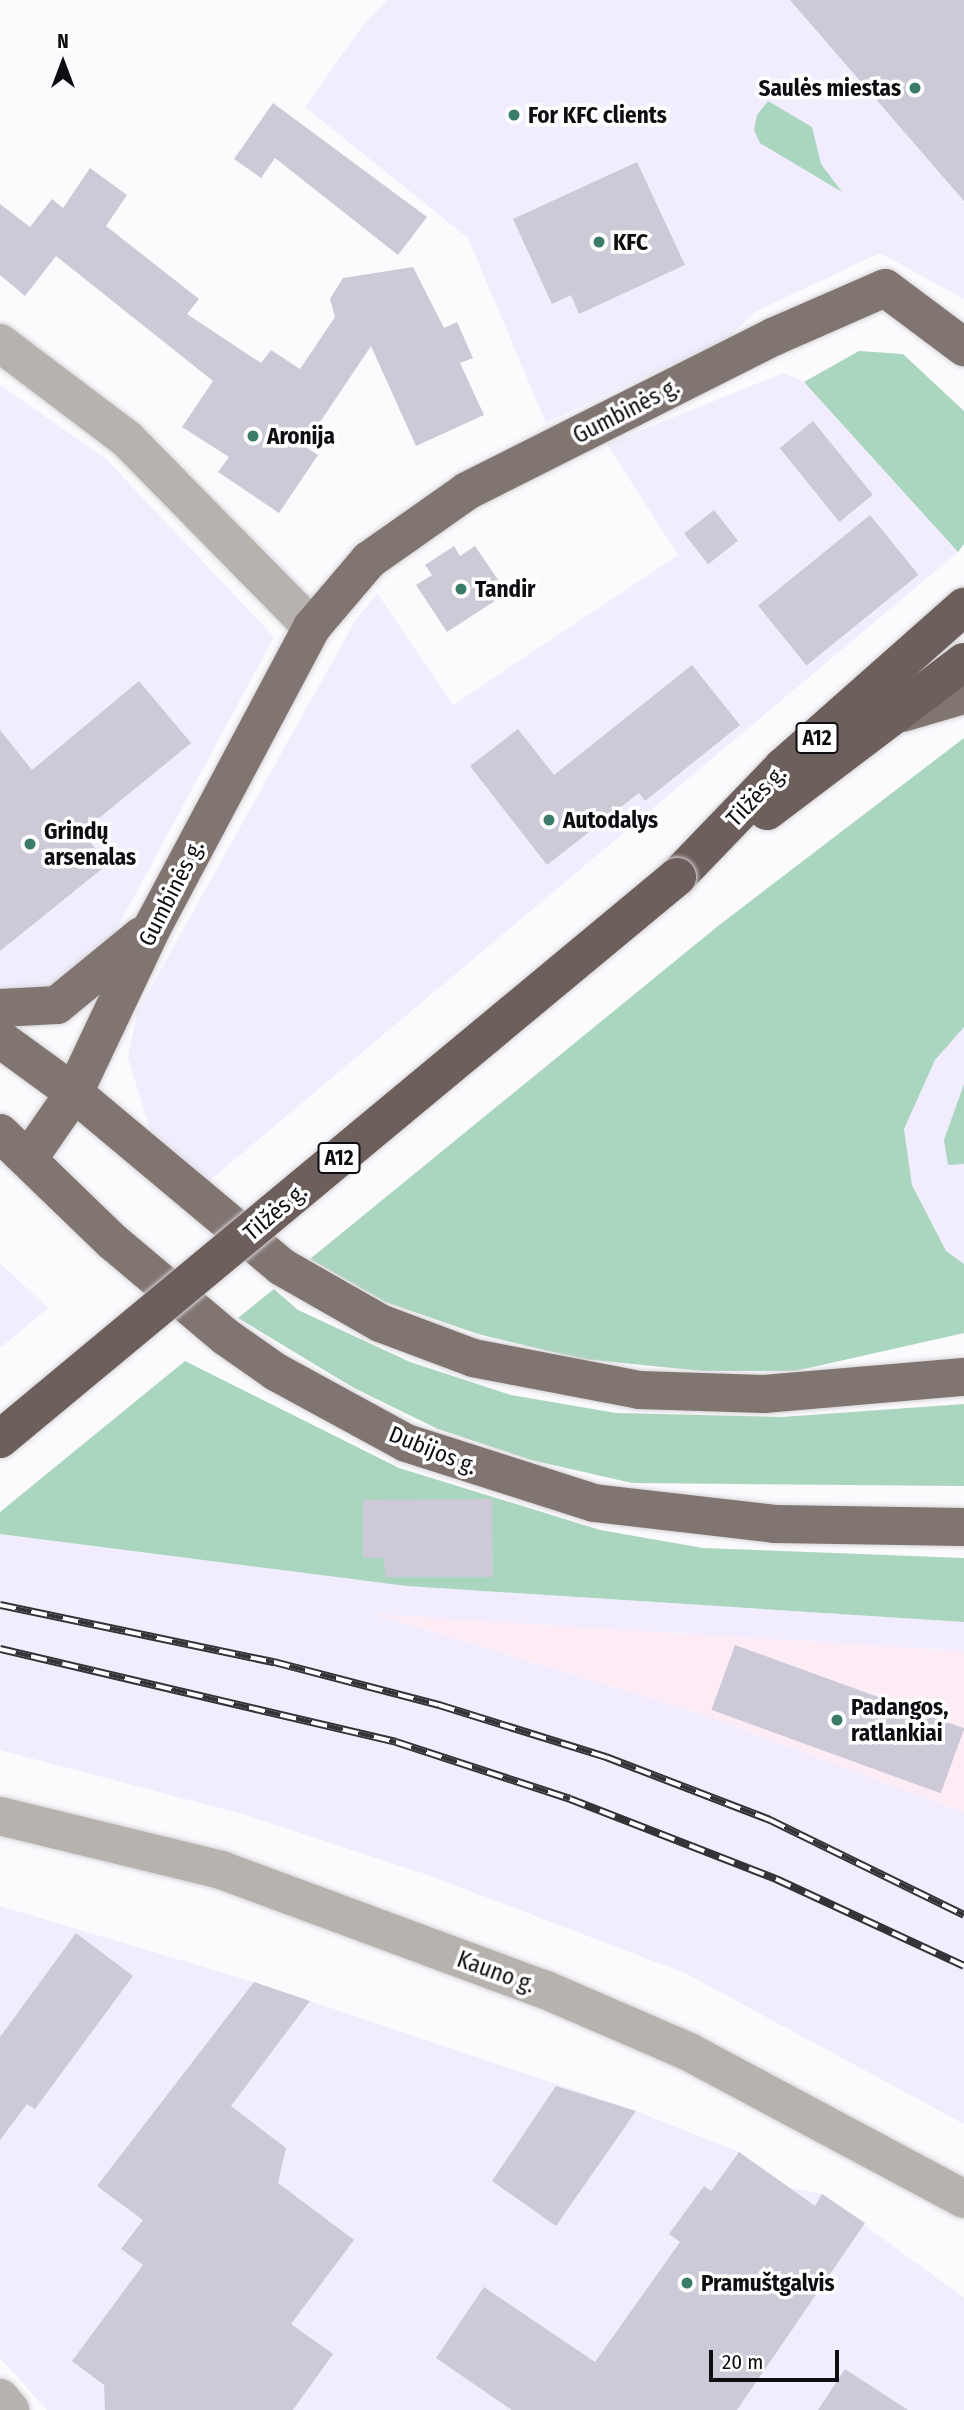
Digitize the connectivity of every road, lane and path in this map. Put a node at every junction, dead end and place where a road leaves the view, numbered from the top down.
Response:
1 (0, 343) edge
2 (964, 346) edge
3 (963, 607) edge
4 (312, 627) junction
5 (964, 662) edge
6 (964, 695) edge
7 (902, 713) junction
8 (677, 877) junction
9 (153, 926) junction
10 (0, 1008) edge
11 (0, 1039) edge
12 (74, 1093) junction
13 (0, 1133) edge
14 (29, 1158) junction
15 (964, 1377) edge
16 (0, 1438) edge
17 (964, 1527) edge
18 (0, 1816) edge
19 (964, 2199) edge
20 (0, 2398) edge
21 (10, 2410) edge

1 - 4 street
2 - 4 main road, Gumbinės g.
3 - 8 highway, Tilžės g. / A12
4 - 9 main road, Gumbinės g.
5 - 7 highway, Tilžės g. / A12
6 - 7 main road
7 - 8 highway, Tilžės g. / A12
8 - 16 highway, Tilžės g. / A12, bridge
9 - 10 main road
9 - 12 main road, Gumbinės g.
11 - 12 main road
12 - 14 main road, Gumbinės g.
12 - 15 main road
13 - 14 main road, Dubijos g.
14 - 17 main road, Dubijos g.
18 - 19 street, Kauno g.
20 - 21 street

